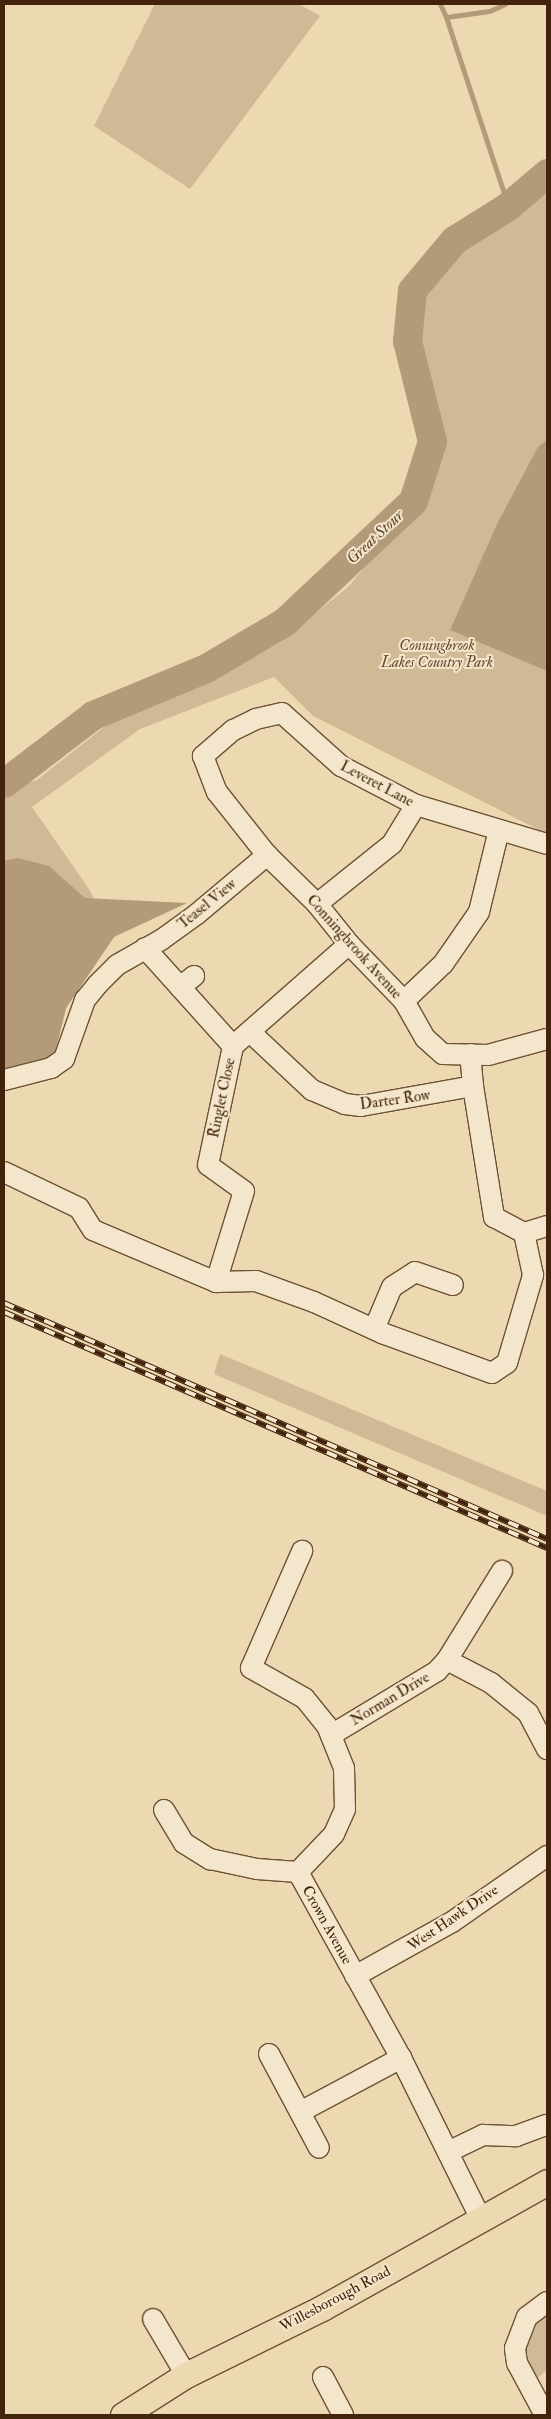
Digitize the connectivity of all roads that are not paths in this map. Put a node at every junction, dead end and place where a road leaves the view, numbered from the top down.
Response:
1 (203, 756) joint
2 (416, 805) junction
3 (499, 830) junction
4 (547, 844) edge
5 (266, 855) junction
6 (317, 904) junction
7 (349, 944) junction
8 (145, 948) junction
9 (404, 1001) junction
10 (250, 1032) junction
11 (547, 1040) edge
12 (233, 1046) junction
13 (470, 1054) junction
14 (4, 1080) edge
15 (473, 1086) junction
16 (4, 1172) edge
17 (547, 1226) edge
18 (524, 1233) junction
19 (216, 1282) junction
20 (452, 1285) dead end
21 (375, 1327) junction
22 (302, 1551) dead end
23 (502, 1571) dead end
24 (447, 1660) junction
25 (331, 1735) junction
26 (547, 1748) edge
27 (164, 1810) dead end
28 (547, 1856) edge
29 (298, 1872) junction
30 (355, 1976) junction
31 (269, 2054) dead end
32 (401, 2058) junction
33 (300, 2112) junction
34 (547, 2125) edge
35 (319, 2148) dead end
36 (448, 2152) junction
37 (547, 2182) edge
38 (481, 2219) junction
39 (547, 2302) edge
40 (153, 2319) dead end
41 (186, 2375) junction
42 (322, 2376) dead end
43 (339, 2414) edge
44 (123, 2415) edge
45 (545, 2415) edge

1 - 2 street, Leveret Lane
1 - 5 street, Conningbrook Avenue
2 - 3 street, Leveret Lane
2 - 6 street
3 - 4 street, Leveret Lane
3 - 9 street
5 - 6 street, Conningbrook Avenue
5 - 8 street, Teasel View
6 - 7 street, Conningbrook Avenue
7 - 9 street, Conningbrook Avenue
7 - 10 street, Ringlet Close
8 - 12 street
8 - 14 street, Teasel View
9 - 13 street, Conningbrook Avenue
10 - 12 street, Ringlet Close
10 - 15 street, Darter Row
11 - 13 street, Conningbrook Avenue
12 - 19 street, Ringlet Close
13 - 15 street
15 - 18 street
16 - 19 street
17 - 18 street
18 - 21 street
19 - 21 street
20 - 21 street
22 - 25 street, Crown Avenue
23 - 24 street, Norman Drive
24 - 25 street, Norman Drive
24 - 26 street
25 - 29 street, Crown Avenue
27 - 29 street
28 - 30 street, West Hawk Drive
29 - 30 street, Crown Avenue
30 - 32 street, Crown Avenue
31 - 33 street
32 - 33 street
32 - 36 street, Crown Avenue
33 - 35 street
34 - 36 street
36 - 38 street, Crown Avenue
37 - 38 main road, Willesborough Road
38 - 41 main road, Willesborough Road
39 - 45 street
40 - 41 street
41 - 44 main road, Willesborough Road
42 - 43 street

